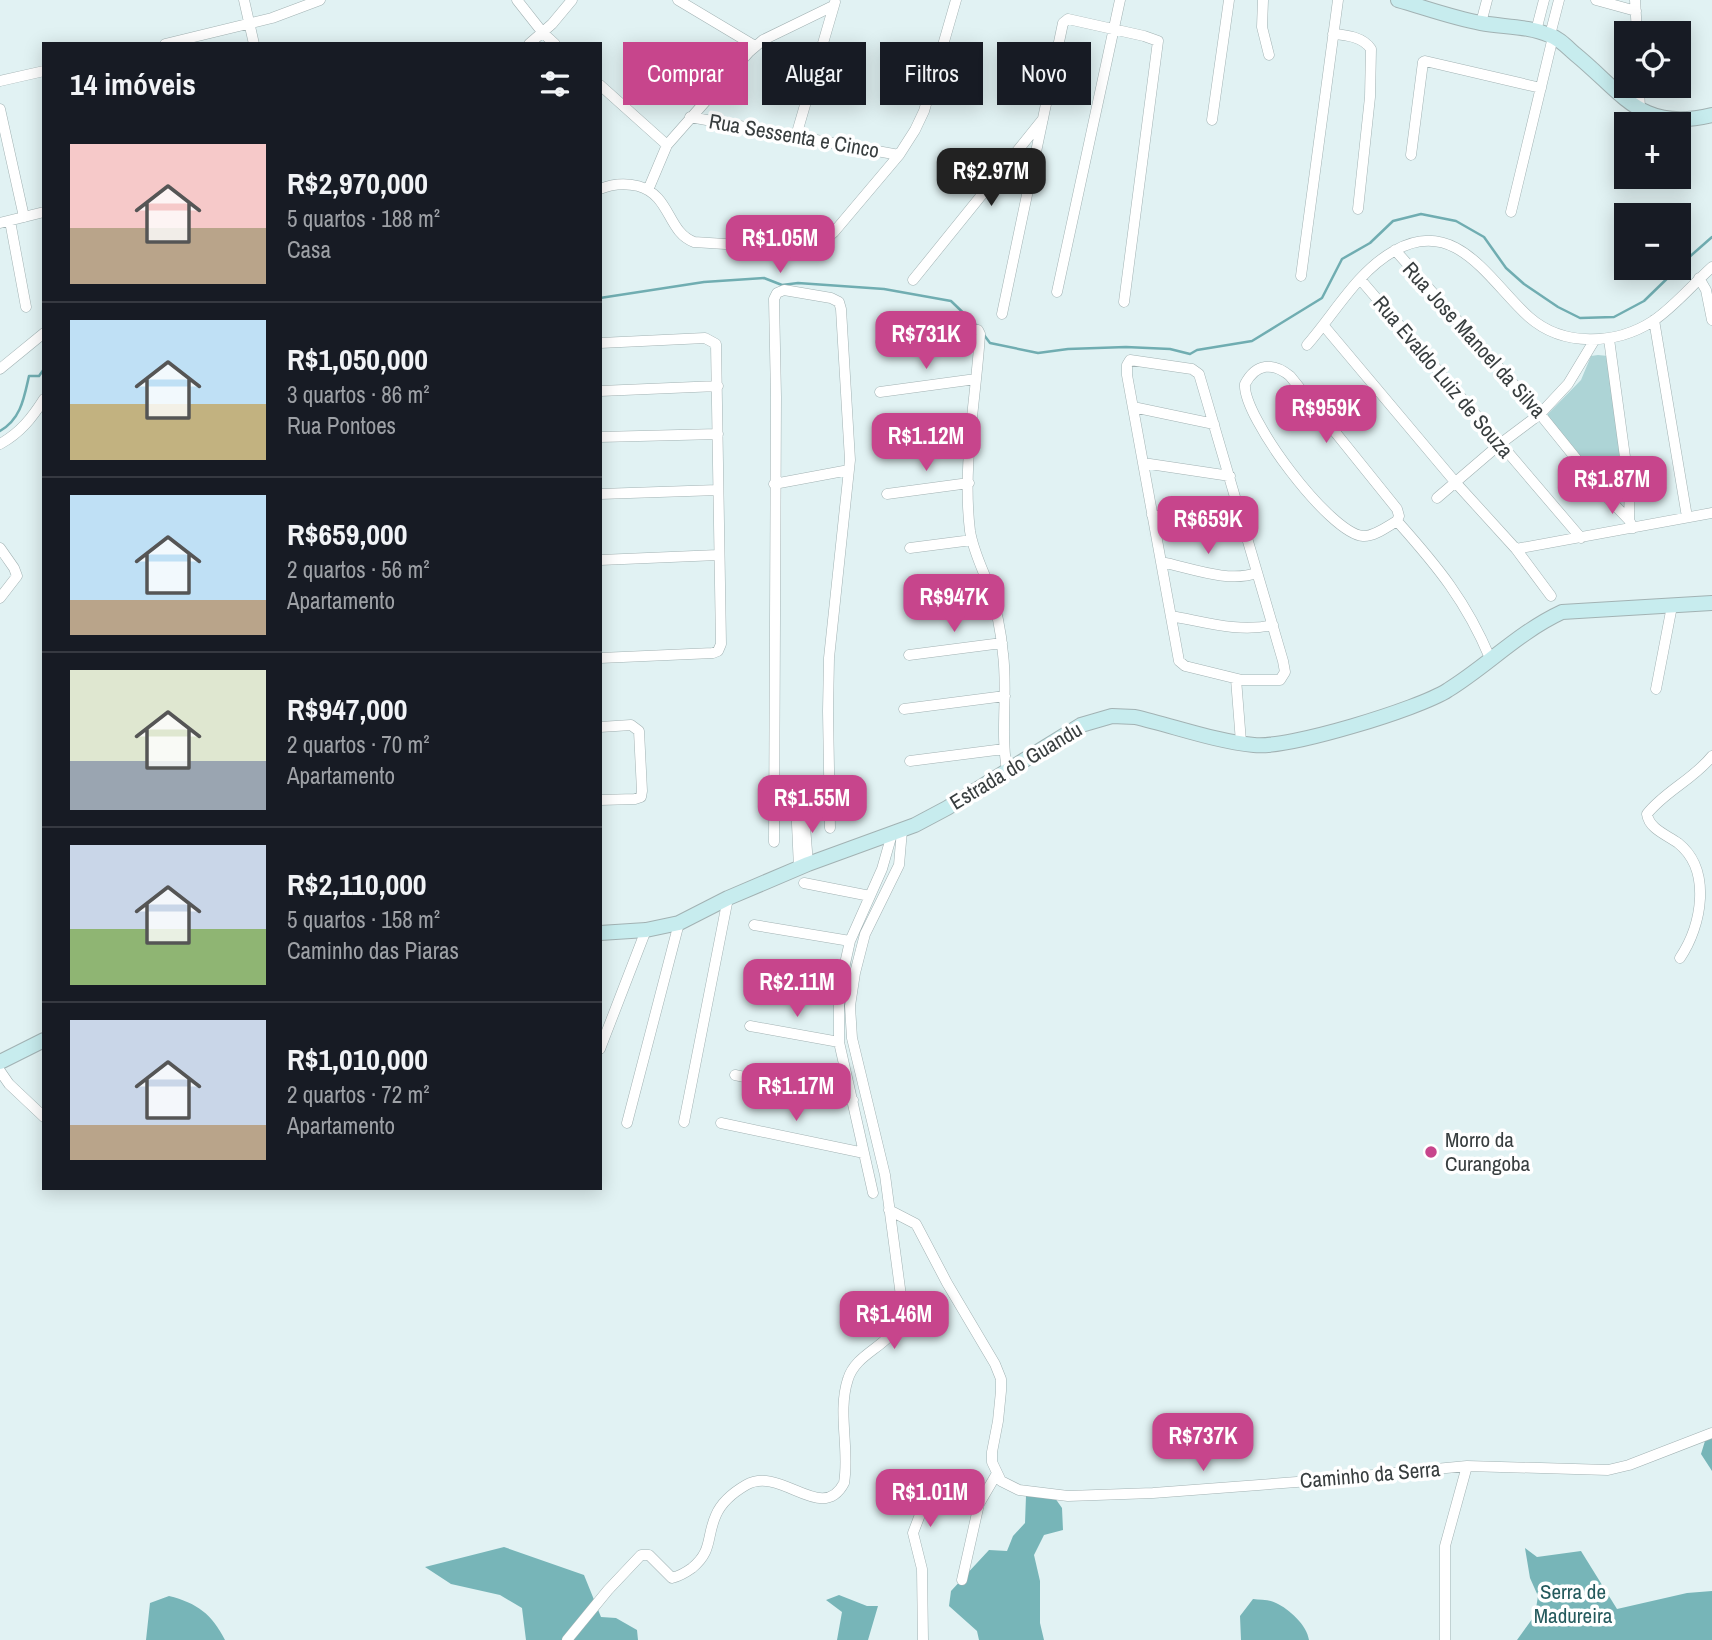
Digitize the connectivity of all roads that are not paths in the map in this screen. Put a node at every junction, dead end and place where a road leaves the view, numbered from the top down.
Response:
1 (244, 0) edge
2 (320, 0) edge
3 (517, 0) edge
4 (572, 0) edge
5 (678, 0) edge
6 (956, 0) edge
7 (1120, 0) edge
8 (1229, 0) edge
9 (1263, 0) edge
10 (1338, 0) edge
11 (1398, 0) edge
12 (1487, 0) edge
13 (1544, 0) edge
14 (1559, 0) edge
15 (1596, 0) edge
16 (834, 3) edge
17 (1635, 5) edge
18 (1481, 23) junction
19 (250, 24) junction
20 (1113, 28) junction
21 (543, 33) junction
22 (1333, 34) junction
23 (1547, 34) junction
24 (174, 42) edge
25 (254, 42) edge
26 (532, 42) edge
27 (553, 42) edge
28 (755, 46) junction
29 (1269, 55) dead end
30 (42, 71) edge
31 (0, 81) edge
32 (602, 87) edge
33 (1541, 88) junction
34 (1640, 98) edge
35 (0, 110) edge
36 (1640, 110) junction
37 (1712, 115) edge
38 (690, 117) junction
39 (1044, 117) junction
40 (1212, 120) dead end
41 (796, 136) junction
42 (667, 145) junction
43 (899, 155) junction
44 (1411, 155) dead end
45 (602, 189) edge
46 (648, 190) junction
47 (1358, 209) dead end
48 (42, 212) edge
49 (1511, 212) dead end
50 (24, 217) junction
51 (5, 222) edge
52 (1395, 250) junction
53 (1712, 267) edge
54 (1301, 276) dead end
55 (1699, 278) junction
56 (1360, 279) junction
57 (913, 280) dead end
58 (1057, 292) dead end
59 (1709, 292) edge
60 (1124, 302) dead end
61 (26, 307) dead end
62 (1002, 314) dead end
63 (1654, 320) junction
64 (1712, 320) edge
65 (1324, 326) junction
66 (42, 334) edge
67 (1609, 339) junction
68 (1594, 341) junction
69 (881, 342) dead end
70 (602, 343) edge
71 (1307, 345) dead end
72 (0, 369) edge
73 (976, 379) junction
74 (718, 386) junction
75 (602, 391) edge
76 (880, 392) dead end
77 (42, 402) edge
78 (1133, 407) junction
79 (1541, 414) junction
80 (1214, 424) junction
81 (971, 431) junction
82 (718, 433) junction
83 (602, 438) edge
84 (887, 443) dead end
85 (0, 444) edge
86 (1500, 444) junction
87 (1143, 463) junction
88 (849, 470) junction
89 (1230, 476) junction
90 (969, 483) junction
91 (1456, 483) junction
92 (775, 484) junction
93 (718, 490) junction
94 (602, 494) edge
95 (887, 494) dead end
96 (1437, 498) dead end
97 (1712, 513) edge
98 (1152, 515) junction
99 (1687, 517) junction
100 (1397, 521) junction
101 (1631, 524) junction
102 (1244, 527) junction
103 (1581, 538) junction
104 (972, 540) junction
105 (0, 548) edge
106 (910, 548) dead end
107 (1516, 550) junction
108 (718, 555) junction
109 (602, 561) edge
110 (1161, 562) junction
111 (1257, 573) junction
112 (990, 590) junction
113 (1551, 596) dead end
114 (938, 597) dead end
115 (0, 598) edge
116 (1712, 603) edge
117 (1672, 606) junction
118 (1171, 615) junction
119 (1273, 625) junction
120 (1002, 643) junction
121 (909, 655) dead end
122 (602, 658) edge
123 (1490, 658) junction
124 (1236, 679) junction
125 (1656, 690) dead end
126 (1005, 696) junction
127 (904, 709) dead end
128 (602, 727) edge
129 (1241, 742) junction
130 (1004, 749) junction
131 (1712, 756) edge
132 (910, 761) dead end
133 (1007, 770) junction
134 (828, 794) junction
135 (602, 800) edge
136 (800, 802) junction
137 (774, 806) junction
138 (830, 828) dead end
139 (897, 832) junction
140 (774, 842) dead end
141 (803, 866) junction
142 (804, 883) dead end
143 (870, 896) junction
144 (727, 898) junction
145 (679, 923) junction
146 (754, 925) dead end
147 (646, 930) junction
148 (602, 933) edge
149 (850, 942) junction
150 (1680, 958) dead end
151 (753, 977) dead end
152 (839, 991) junction
153 (750, 1026) dead end
154 (42, 1041) edge
155 (839, 1042) junction
156 (602, 1044) edge
157 (0, 1062) edge
158 (0, 1070) edge
159 (735, 1075) dead end
160 (853, 1100) junction
161 (42, 1115) edge
162 (684, 1122) dead end
163 (627, 1123) dead end
164 (721, 1123) dead end
165 (864, 1153) junction
166 (873, 1194) dead end
167 (889, 1210) junction
168 (1712, 1433) edge
169 (1467, 1466) junction
170 (996, 1475) junction
171 (979, 1504) junction
172 (962, 1580) dead end
173 (567, 1640) edge
174 (923, 1640) edge
175 (1445, 1640) edge

1 - 19 street
2 - 19 street
3 - 21 street
4 - 21 street
5 - 28 street
6 - 43 street
7 - 20 street
8 - 40 street
9 - 29 street
10 - 22 street
11 - 18 street
12 - 18 street
13 - 23 street
14 - 23 street
15 - 17 street
16 - 28 street
16 - 41 street
18 - 23 street
19 - 24 street
19 - 25 street
20 - 39 street
20 - 58 street
20 - 60 street
21 - 26 street
21 - 27 street
22 - 47 street
22 - 54 street
23 - 33 street
23 - 36 street
28 - 38 street
30 - 31 street
32 - 42 street
33 - 44 street
33 - 49 street
34 - 36 street
35 - 50 street
36 - 37 street
38 - 41 street, Rua Sessenta e Cinco
38 - 42 street
39 - 57 street
39 - 62 street
41 - 43 street, Rua Sessenta e Cinco
42 - 46 street
43 - 46 street
45 - 46 street
48 - 50 street
50 - 51 street
51 - 61 street
52 - 56 street
52 - 68 street
52 - 79 street, Rua Jose Manoel da Silva
53 - 55 street
55 - 59 street
55 - 63 street
56 - 65 street
56 - 86 street, Rua Evaldo Luiz de Souza
59 - 64 street
63 - 67 street
63 - 99 street
65 - 71 street
65 - 91 street
66 - 72 street
67 - 68 street
67 - 101 street
68 - 79 street
69 - 73 street
70 - 74 street
73 - 76 street
73 - 81 street
74 - 75 street
74 - 82 street
77 - 85 street
78 - 80 street
78 - 80 street
78 - 87 street
79 - 86 street
79 - 101 street, Rua Jose Manoel da Silva
80 - 89 street
81 - 84 street
81 - 90 street
82 - 83 street
82 - 93 street
86 - 91 street
86 - 103 street, Rua Evaldo Luiz de Souza
87 - 89 street
87 - 98 street
88 - 92 street
88 - 92 street
88 - 134 street
89 - 102 street
90 - 95 street
90 - 104 street
91 - 96 street
91 - 107 street
92 - 137 street
93 - 94 street
93 - 108 street
97 - 99 street
98 - 102 street
98 - 110 street
99 - 101 street
100 - 100 street
100 - 123 street
101 - 103 street
102 - 111 street
103 - 107 street
104 - 106 street
104 - 112 street
105 - 115 street
107 - 113 street
108 - 109 street
108 - 122 street
110 - 111 street
110 - 118 street
111 - 119 street
112 - 114 street
112 - 120 street
116 - 117 street, Estrada do Guandu
117 - 123 street, Estrada do Guandu
117 - 125 street
118 - 119 street
118 - 124 street
119 - 124 street
120 - 121 street
120 - 126 street
123 - 129 street, Estrada do Guandu
124 - 129 street
126 - 127 street
126 - 130 street
128 - 135 street
129 - 133 street, Estrada do Guandu
130 - 132 street
130 - 133 street
131 - 150 street
133 - 139 street, Estrada do Guandu
134 - 136 street
134 - 138 street
136 - 137 street
136 - 141 street
137 - 140 street
139 - 141 street, Estrada do Guandu
139 - 143 street
139 - 167 street
141 - 144 street, Estrada do Guandu
142 - 143 street
143 - 149 street
144 - 145 street, Estrada do Guandu
144 - 162 street
145 - 147 street, Estrada do Guandu
145 - 163 street
146 - 149 street
147 - 148 street, Estrada do Guandu
147 - 156 street
149 - 152 street
151 - 152 street
152 - 155 street
153 - 155 street
154 - 157 street
155 - 160 street
158 - 161 street
159 - 160 street
160 - 165 street
164 - 165 street
165 - 166 street
167 - 170 street
167 - 173 street
168 - 169 street, Caminho da Serra
169 - 170 street, Caminho da Serra
169 - 175 street
170 - 171 street
171 - 172 street
171 - 174 street

